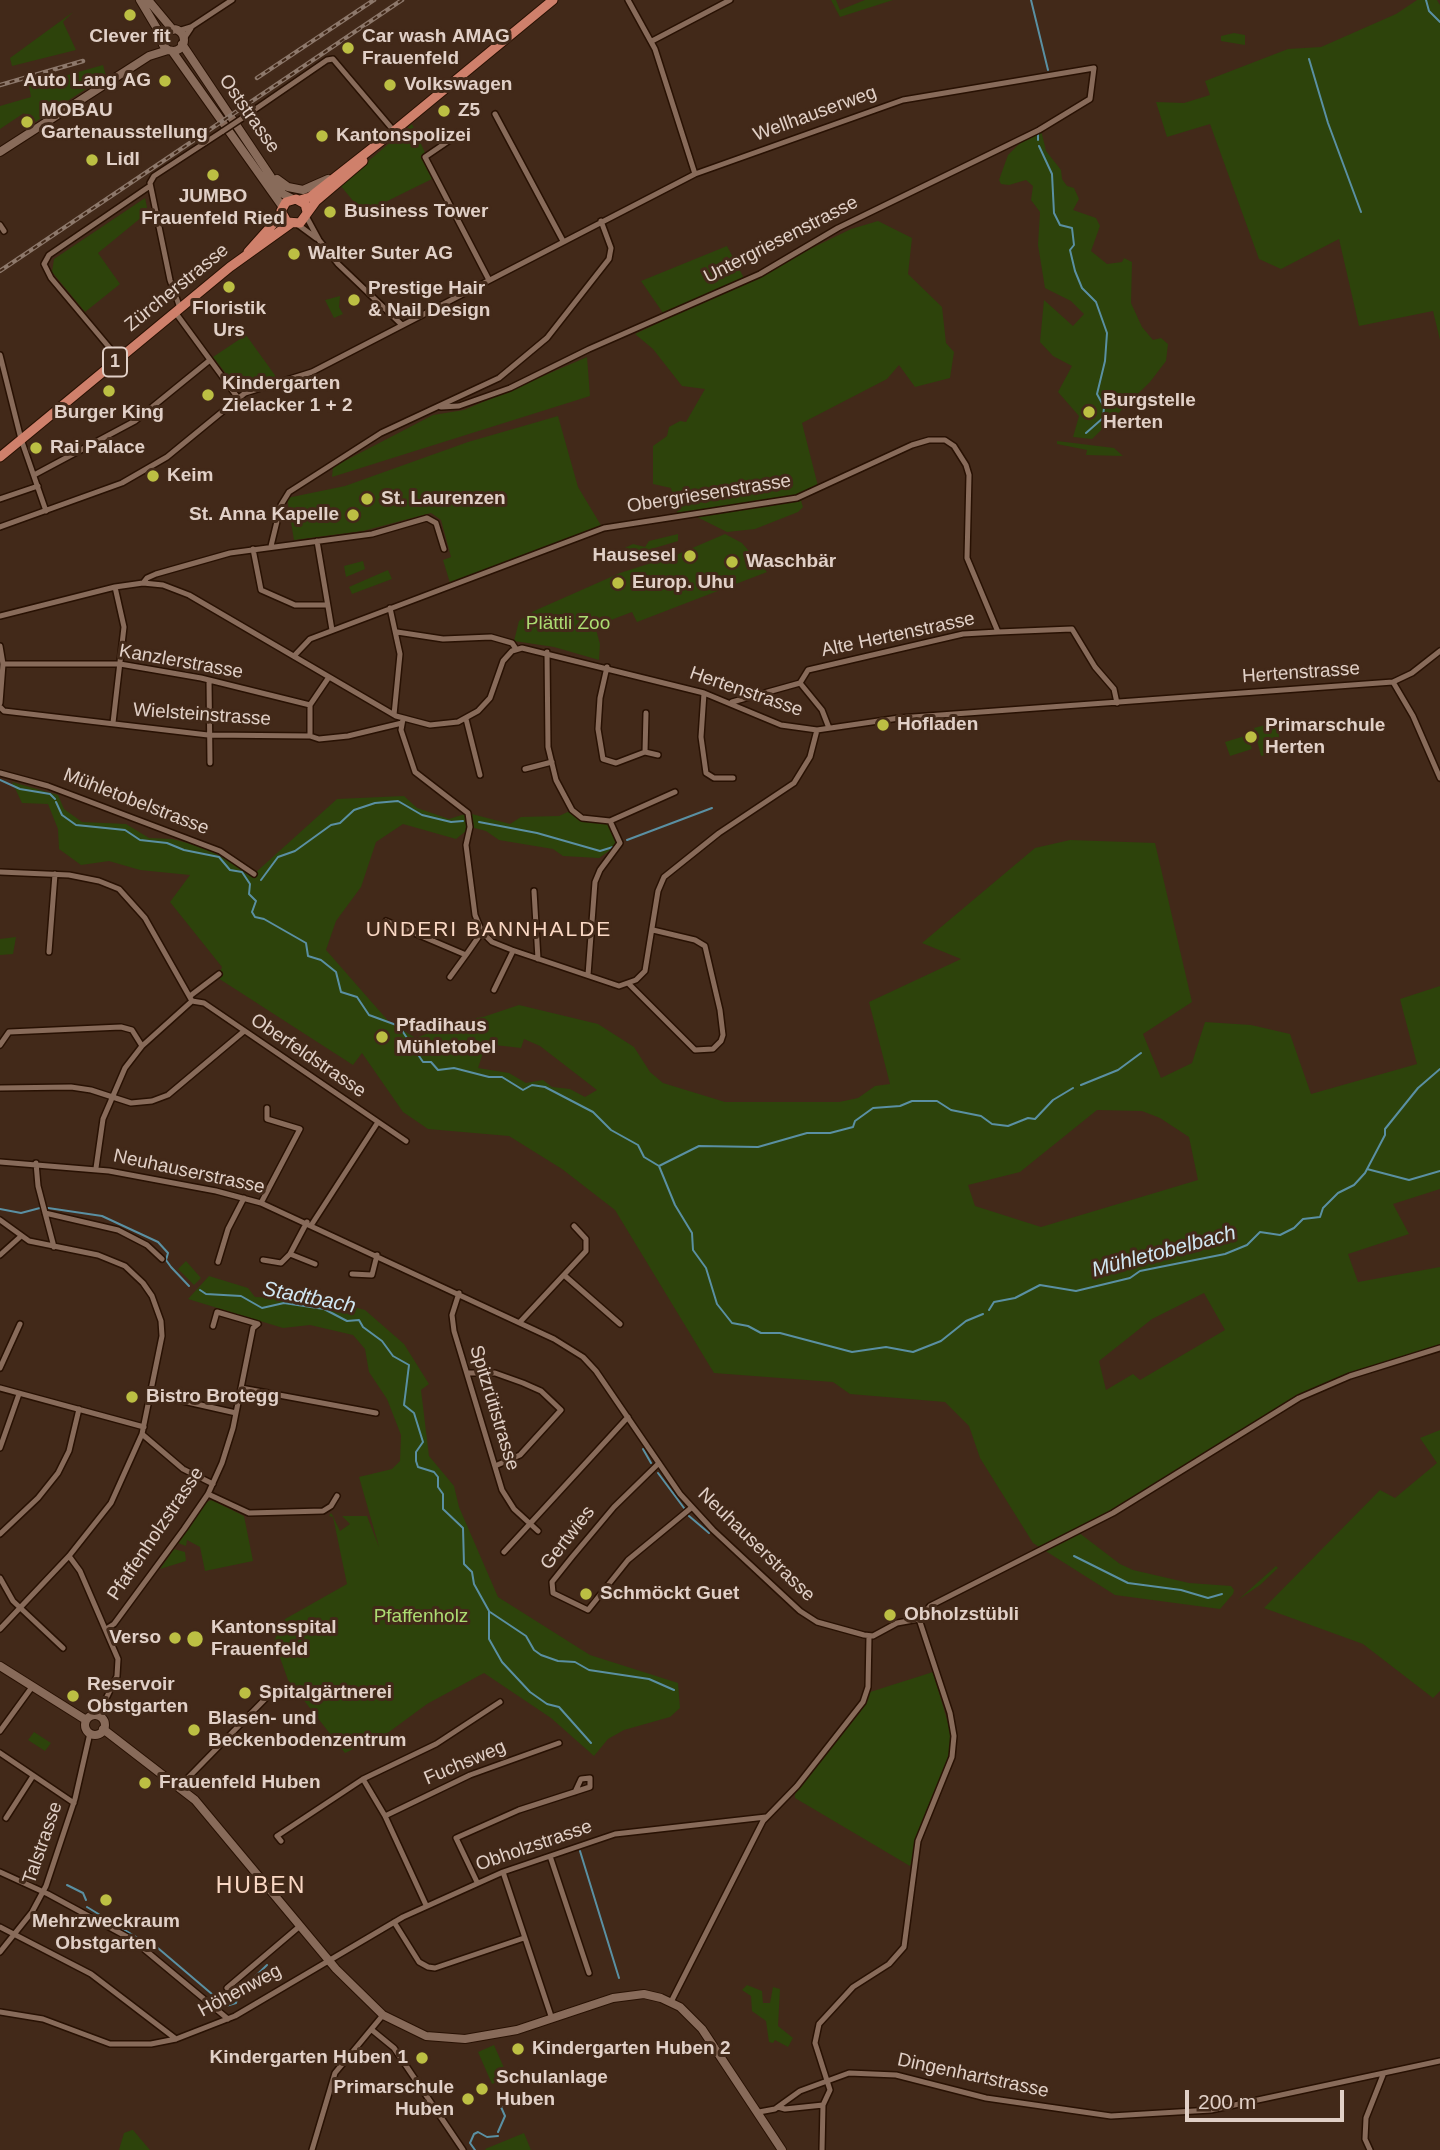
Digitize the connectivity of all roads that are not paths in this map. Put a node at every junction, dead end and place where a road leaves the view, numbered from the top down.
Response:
1 (140, 0) edge
2 (148, 0) edge
3 (232, 0) edge
4 (553, 0) edge
5 (628, 0) edge
6 (730, 0) edge
7 (191, 27) junction
8 (176, 30) junction
9 (162, 39) junction
10 (652, 41) junction
11 (183, 42) junction
12 (170, 50) junction
13 (149, 56) junction
14 (1094, 68) joint
15 (495, 114) dead end
16 (394, 131) junction
17 (450, 140) dead end
18 (0, 152) edge
19 (268, 169) junction
20 (342, 170) junction
21 (695, 174) junction
22 (150, 186) junction
23 (140, 194) junction
24 (153, 199) junction
25 (297, 200) junction
26 (282, 210) junction
27 (307, 214) junction
28 (601, 221) junction
29 (293, 224) junction
30 (0, 225) edge
31 (4, 231) dead end
32 (319, 240) junction
33 (563, 241) junction
34 (247, 254) junction
35 (489, 280) junction
36 (178, 310) junction
37 (402, 325) junction
38 (0, 355) edge
39 (119, 359) junction
40 (210, 360) junction
41 (238, 398) junction
42 (441, 407) junction
43 (22, 439) junction
44 (0, 457) edge
45 (34, 475) junction
46 (38, 486) junction
47 (0, 499) edge
48 (46, 511) junction
49 (0, 527) edge
50 (317, 541) junction
51 (271, 547) junction
52 (253, 549) junction
53 (444, 549) dead end
54 (143, 583) junction
55 (115, 587) junction
56 (327, 605) junction
57 (390, 608) junction
58 (0, 616) edge
59 (332, 630) junction
60 (397, 632) junction
61 (998, 632) junction
62 (0, 646) edge
63 (516, 649) junction
64 (1440, 651) edge
65 (547, 652) junction
66 (294, 656) junction
67 (4, 664) junction
68 (120, 664) junction
69 (607, 667) junction
70 (329, 677) junction
71 (209, 680) junction
72 (1393, 682) junction
73 (800, 683) junction
74 (704, 693) junction
75 (730, 703) junction
76 (1117, 703) junction
77 (0, 705) edge
78 (310, 705) junction
79 (646, 713) dead end
80 (394, 715) junction
81 (466, 719) junction
82 (403, 721) junction
83 (113, 723) junction
84 (829, 728) junction
85 (817, 730) junction
86 (208, 735) junction
87 (310, 736) junction
88 (645, 752) junction
89 (658, 755) dead end
90 (552, 762) junction
91 (209, 763) dead end
92 (525, 769) dead end
93 (0, 773) edge
94 (480, 775) dead end
95 (733, 778) dead end
96 (1440, 778) edge
97 (675, 792) dead end
98 (610, 821) junction
99 (0, 872) edge
100 (55, 874) junction
101 (254, 874) dead end
102 (534, 891) dead end
103 (386, 921) dead end
104 (653, 930) junction
105 (482, 932) junction
106 (513, 951) junction
107 (49, 953) dead end
108 (466, 955) junction
109 (538, 959) junction
110 (219, 974) dead end
111 (588, 975) junction
112 (450, 976) dead end
113 (629, 984) junction
114 (494, 990) dead end
115 (191, 999) junction
116 (243, 1032) junction
117 (0, 1045) edge
118 (142, 1046) junction
119 (0, 1088) edge
120 (110, 1097) junction
121 (267, 1108) dead end
122 (378, 1122) junction
123 (405, 1141) dead end
124 (0, 1162) edge
125 (36, 1163) junction
126 (96, 1168) junction
127 (244, 1198) junction
128 (261, 1203) junction
129 (45, 1213) junction
130 (0, 1220) edge
131 (309, 1223) junction
132 (574, 1226) dead end
133 (20, 1237) junction
134 (54, 1247) junction
135 (290, 1254) junction
136 (0, 1255) edge
137 (377, 1255) junction
138 (162, 1259) dead end
139 (263, 1260) dead end
140 (218, 1262) dead end
141 (315, 1264) dead end
142 (352, 1273) dead end
143 (564, 1275) junction
144 (459, 1293) junction
145 (520, 1322) junction
146 (20, 1324) dead end
147 (620, 1324) dead end
148 (213, 1326) dead end
149 (1440, 1348) edge
150 (0, 1368) edge
151 (467, 1373) junction
152 (0, 1388) edge
153 (241, 1388) junction
154 (19, 1394) junction
155 (152, 1394) junction
156 (79, 1409) junction
157 (236, 1413) junction
158 (376, 1413) dead end
159 (628, 1417) junction
160 (145, 1427) junction
161 (142, 1434) junction
162 (0, 1448) edge
163 (659, 1463) junction
164 (495, 1466) junction
165 (213, 1484) junction
166 (208, 1493) junction
167 (337, 1496) dead end
168 (691, 1508) junction
169 (530, 1523) junction
170 (538, 1531) dead end
171 (0, 1534) edge
172 (504, 1552) dead end
173 (69, 1556) junction
174 (0, 1578) edge
175 (20, 1608) junction
176 (919, 1619) junction
177 (0, 1629) edge
178 (106, 1629) junction
179 (869, 1636) junction
180 (63, 1648) dead end
181 (0, 1665) edge
182 (32, 1687) junction
183 (267, 1697) dead end
184 (500, 1702) dead end
185 (98, 1715) junction
186 (86, 1720) junction
187 (103, 1729) junction
188 (0, 1731) edge
189 (90, 1733) junction
190 (559, 1743) dead end
191 (0, 1753) edge
192 (33, 1776) junction
193 (363, 1779) junction
194 (180, 1786) junction
195 (575, 1792) dead end
196 (74, 1803) junction
197 (385, 1816) junction
198 (766, 1817) junction
199 (6, 1818) dead end
200 (281, 1841) dead end
201 (550, 1856) junction
202 (0, 1872) edge
203 (503, 1872) junction
204 (477, 1882) junction
205 (44, 1892) junction
206 (426, 1905) junction
207 (394, 1922) junction
208 (300, 1926) junction
209 (0, 1927) edge
210 (15, 1933) junction
211 (524, 1938) junction
212 (0, 1952) edge
213 (329, 1961) junction
214 (589, 1973) dead end
215 (227, 1988) dead end
216 (671, 2002) junction
217 (0, 2012) edge
218 (383, 2015) junction
219 (228, 2019) junction
220 (552, 2019) junction
221 (372, 2030) junction
222 (176, 2039) junction
223 (1440, 2062) edge
224 (1383, 2075) junction
225 (826, 2080) junction
226 (823, 2105) junction
227 (778, 2107) junction
228 (759, 2112) junction
229 (313, 2150) edge
230 (463, 2150) edge
231 (782, 2150) edge
232 (822, 2150) edge
233 (1370, 2150) edge

1 - 9 street
2 - 8 street
3 - 7 street
4 - 16 main road
5 - 10 street
6 - 10 street
7 - 8 street
7 - 11 street
8 - 9 street
8 - 11 street, Oststrasse
9 - 12 street, Oststrasse
9 - 13 street
10 - 21 street
11 - 12 street
11 - 19 street, Oststrasse
12 - 13 street
12 - 26 street, Oststrasse
13 - 18 street
14 - 21 street, Wellhauserweg
14 - 42 street, Untergriesenstrasse
15 - 33 street
16 - 20 main road
16 - 22 street, bridge
16 - 27 main road
17 - 35 street
19 - 20 street
19 - 25 street, Oststrasse
20 - 25 main road
21 - 28 street, Wellhauserweg
22 - 23 street
22 - 24 street
23 - 24 street
23 - 39 street
24 - 36 street
25 - 26 main road, Zürcherstrasse
25 - 27 main road
26 - 29 main road
26 - 34 main road, Zürcherstrasse / 1
27 - 29 main road, Zürcherstrasse
27 - 32 street
28 - 33 street, Wellhauserweg
28 - 42 street
29 - 32 street
29 - 34 main road, Zürcherstrasse / 1
30 - 31 street
32 - 37 street
33 - 35 street, Wellhauserweg
34 - 36 main road, Zürcherstrasse / 1
35 - 37 street, Wellhauserweg
36 - 39 main road, Zürcherstrasse / 1
36 - 40 street
37 - 41 street, Wellhauserweg
38 - 43 street
39 - 43 main road, Zürcherstrasse / 1
40 - 41 street
40 - 45 street
41 - 48 street
42 - 51 street
43 - 44 main road, Zürcherstrasse / 1
43 - 45 street
45 - 46 street
46 - 47 street
46 - 48 street
48 - 49 street
50 - 51 street
50 - 53 street
50 - 56 street
51 - 52 street
52 - 54 street
52 - 56 street
54 - 55 street
54 - 66 street
55 - 58 street
55 - 68 street
56 - 59 street
57 - 59 street, Obergriesenstrasse
57 - 60 street
57 - 61 street, Obergriesenstrasse
59 - 66 street, Obergriesenstrasse
60 - 63 street, Hertenstrasse
60 - 80 street
61 - 73 street, Alte Hertenstrasse
61 - 76 street
62 - 67 street
63 - 65 street, Hertenstrasse
63 - 81 street
64 - 72 street
65 - 69 street, Hertenstrasse
65 - 90 street
66 - 70 street
67 - 68 street, Kanzlerstrasse
67 - 77 street
68 - 71 street, Kanzlerstrasse
68 - 83 street
69 - 74 street, Hertenstrasse
69 - 88 street
70 - 78 street
70 - 80 street
71 - 78 street, Kanzlerstrasse
71 - 86 street
72 - 76 street, Hertenstrasse
72 - 96 street
73 - 75 street, Alte Hertenstrasse
73 - 84 street
74 - 75 street, Hertenstrasse
74 - 95 street
75 - 85 street, Hertenstrasse
76 - 84 street, Hertenstrasse
77 - 83 street, Wielsteinstrasse
78 - 87 street
79 - 88 street
80 - 82 street
81 - 82 street
81 - 94 street
82 - 87 street, Wielsteinstrasse
82 - 105 street
83 - 86 street, Wielsteinstrasse
84 - 85 street, Hertenstrasse
85 - 104 street
86 - 87 street, Wielsteinstrasse
86 - 91 street
88 - 89 street
90 - 92 street
90 - 98 street
93 - 101 street, Mühletobelstrasse
97 - 98 street
98 - 111 street
99 - 100 street
100 - 107 street
100 - 115 street
102 - 109 street
103 - 108 street
104 - 113 street
104 - 113 street
105 - 106 street
105 - 108 street
106 - 109 street
106 - 114 street
108 - 112 street
109 - 111 street
110 - 115 street
111 - 113 street
115 - 116 street, Oberfeldstrasse
115 - 118 street
116 - 120 street
116 - 122 street, Oberfeldstrasse
117 - 118 street
118 - 120 street
119 - 120 street
120 - 126 street
121 - 128 street
122 - 123 street, Oberfeldstrasse
122 - 131 street
124 - 125 street, Neuhauserstrasse
125 - 126 street, Neuhauserstrasse
125 - 129 street
126 - 127 street, Neuhauserstrasse
127 - 128 street, Neuhauserstrasse
127 - 140 street
128 - 131 street, Neuhauserstrasse
129 - 134 street
129 - 138 street
130 - 133 street
131 - 135 street
131 - 137 street, Neuhauserstrasse
132 - 143 street
133 - 134 street
133 - 136 street
134 - 155 street
135 - 139 street
135 - 141 street
137 - 142 street
137 - 144 street, Neuhauserstrasse
143 - 145 street
143 - 147 street
144 - 145 street, Neuhauserstrasse
144 - 151 street, Spitzrütistrasse
145 - 159 street, Neuhauserstrasse
146 - 150 street
148 - 153 street, Pfaffenholzstrasse
149 - 176 street
151 - 164 street, Spitzrütistrasse
151 - 164 street
152 - 154 street
153 - 157 street, Pfaffenholzstrasse
153 - 158 street
154 - 156 street
154 - 162 street
155 - 157 street
155 - 160 street
156 - 160 street
156 - 171 street
157 - 165 street, Pfaffenholzstrasse
159 - 163 street, Neuhauserstrasse
159 - 169 street
160 - 161 street
161 - 165 street
161 - 173 street
163 - 168 street, Neuhauserstrasse
163 - 168 street, Gertwies
164 - 169 street, Spitzrütistrasse
165 - 166 street, Pfaffenholzstrasse
166 - 167 street
166 - 178 street, Pfaffenholzstrasse
168 - 179 street, Neuhauserstrasse
169 - 170 street, Spitzrütistrasse
169 - 172 street
173 - 175 street
173 - 178 street
174 - 175 street
175 - 177 street
175 - 180 street
176 - 179 street
176 - 225 street
178 - 185 street
179 - 198 street
181 - 182 street
182 - 186 street
182 - 188 street
183 - 194 street
184 - 193 street
185 - 186 street
185 - 187 street
186 - 189 street
187 - 189 street
187 - 194 street
189 - 196 street, Talstrasse
190 - 197 street, Fuchsweg
191 - 192 street
192 - 196 street
192 - 199 street
193 - 197 street
193 - 200 street
194 - 208 street
195 - 204 street
196 - 205 street, Talstrasse
197 - 206 street
198 - 201 street, Obholzstrasse
198 - 216 street
201 - 203 street, Obholzstrasse
201 - 214 street
202 - 205 street
203 - 204 street, Obholzstrasse
203 - 211 street
204 - 206 street, Obholzstrasse
205 - 210 street, Talstrasse
205 - 219 street
206 - 207 street, Obholzstrasse
207 - 211 street
207 - 213 street, Obholzstrasse
208 - 213 street
208 - 215 street
209 - 210 street
210 - 212 street, Talstrasse
210 - 222 street
211 - 220 street
213 - 218 street
213 - 219 street, Höhenweg
216 - 220 street
216 - 228 street
217 - 222 street, Höhenweg
218 - 220 street
218 - 221 street
219 - 222 street, Höhenweg
221 - 229 street
221 - 230 street
223 - 224 street, Dingenhartstrasse
224 - 225 street, Dingenhartstrasse
224 - 233 street
225 - 226 street
225 - 227 street, Dingenhartstrasse
226 - 227 street
226 - 232 street
227 - 228 street, Dingenhartstrasse
228 - 231 street

